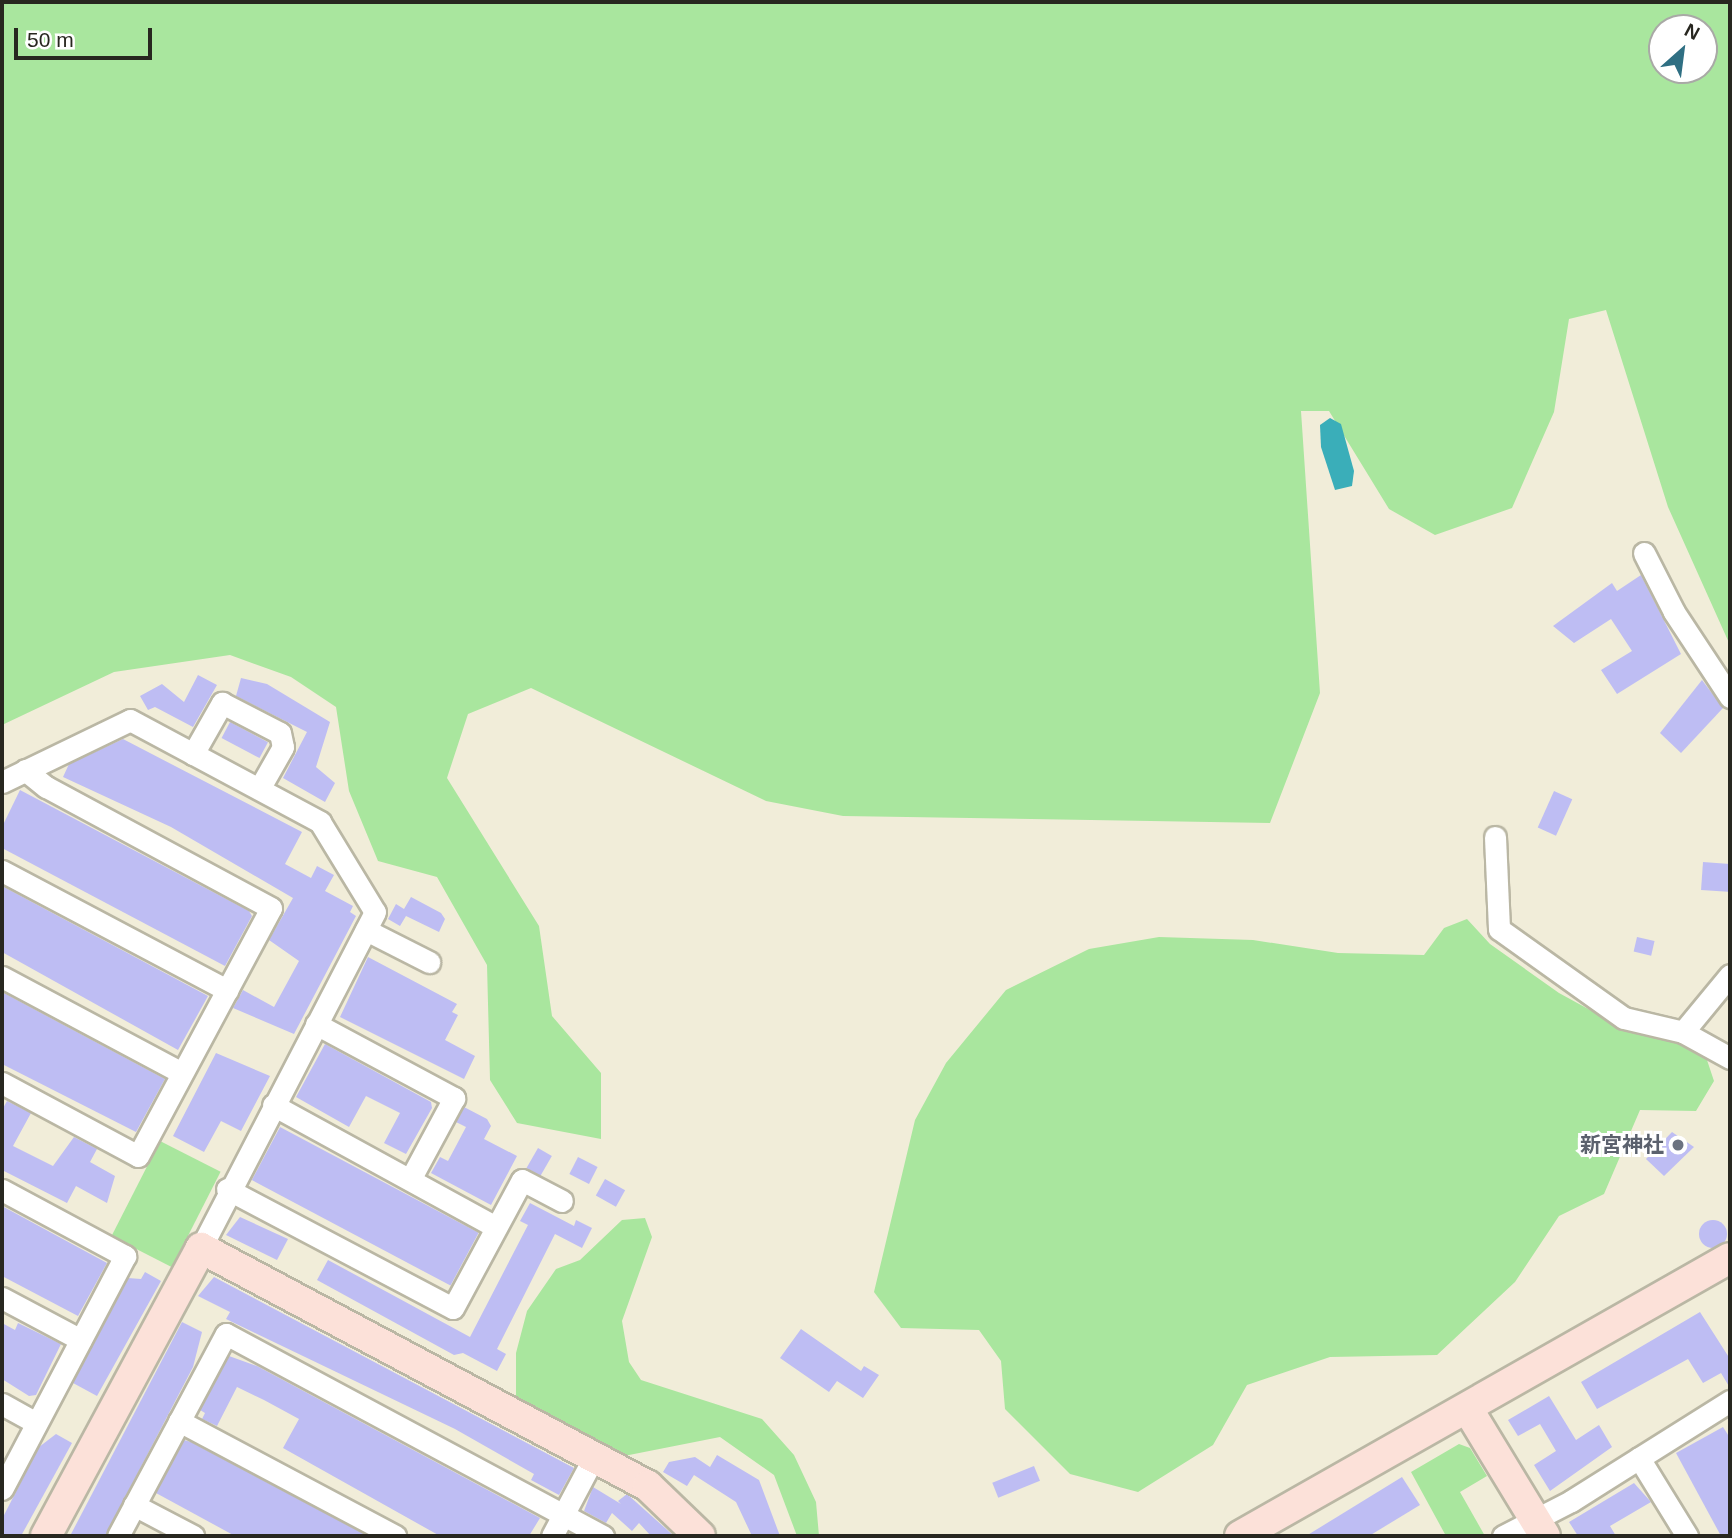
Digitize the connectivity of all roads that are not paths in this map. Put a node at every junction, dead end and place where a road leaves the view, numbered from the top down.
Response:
1 (1644, 553) dead end
2 (1730, 697) edge
3 (193, 754) junction
4 (25, 770) junction
5 (2, 782) edge
6 (259, 789) junction
7 (1495, 837) dead end
8 (2, 871) edge
9 (366, 930) junction
10 (429, 962) dead end
11 (1730, 975) edge
12 (2, 977) edge
13 (227, 990) junction
14 (316, 1024) junction
15 (1683, 1032) junction
16 (1730, 1058) edge
17 (182, 1073) junction
18 (2, 1083) edge
19 (273, 1105) junction
20 (411, 1178) junction
21 (227, 1189) junction
22 (2, 1190) edge
23 (562, 1200) dead end
24 (496, 1227) junction
25 (201, 1248) junction
26 (1730, 1258) edge
27 (2, 1298) edge
28 (80, 1340) junction
29 (1730, 1401) edge
30 (2, 1404) edge
31 (1469, 1411) junction
32 (179, 1421) junction
33 (36, 1423) junction
34 (594, 1457) junction
35 (1639, 1458) junction
36 (2, 1489) edge
37 (134, 1505) junction
38 (564, 1514) junction
39 (1539, 1527) edge
40 (46, 1536) edge
41 (118, 1536) edge
42 (193, 1536) edge
43 (395, 1536) edge
44 (552, 1536) edge
45 (603, 1536) edge
46 (700, 1536) edge
47 (1240, 1536) edge
48 (1503, 1536) edge
49 (1687, 1536) edge

1 - 2 street
3 - 4 street
3 - 6 street
3 - 6 street
4 - 5 street
4 - 13 street
6 - 9 street
7 - 15 street
8 - 13 street
9 - 10 street
9 - 14 street
11 - 15 street
12 - 17 street
13 - 17 street
14 - 19 street
14 - 20 street
15 - 16 street
17 - 18 street
19 - 20 street
19 - 21 street
20 - 24 street
21 - 24 street
21 - 25 street
22 - 28 street
23 - 24 street
25 - 34 street
25 - 40 street
26 - 31 street
27 - 28 street
28 - 33 street
29 - 35 street
30 - 33 street
31 - 39 street
31 - 47 street
32 - 37 street
32 - 38 street
32 - 43 street
33 - 36 street
34 - 38 street
34 - 46 street
35 - 39 street
35 - 49 street
37 - 41 street
37 - 42 street
38 - 44 street
38 - 45 street
39 - 48 street

